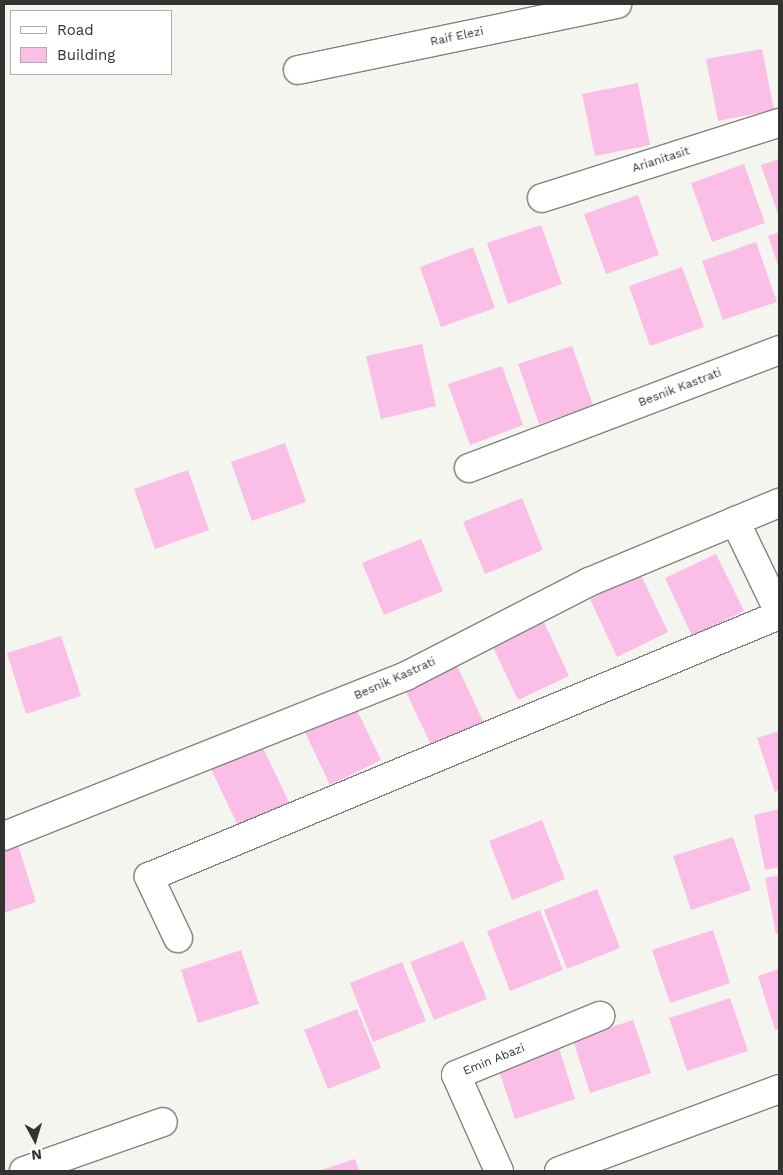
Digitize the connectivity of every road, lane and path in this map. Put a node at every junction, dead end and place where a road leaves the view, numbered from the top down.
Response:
1 (617, 4) edge
2 (298, 70) dead end
3 (779, 122) edge
4 (542, 198) dead end
5 (779, 350) edge
6 (469, 468) dead end
7 (779, 503) edge
8 (735, 521) junction
9 (779, 613) edge
10 (4, 836) edge
11 (178, 938) dead end
12 (600, 1016) dead end
13 (779, 1089) edge
14 (163, 1122) dead end
15 (24, 1171) edge
16 (498, 1171) edge
17 (559, 1171) edge

1 - 2 street, Raif Elezi
3 - 4 street, Arianitasit
5 - 6 street, Besnik Kastrati
7 - 8 street, Besnik Kastrati
8 - 9 street
8 - 10 street, Besnik Kastrati
9 - 11 street
12 - 16 street, Emin Abazi
13 - 17 street
14 - 15 street

